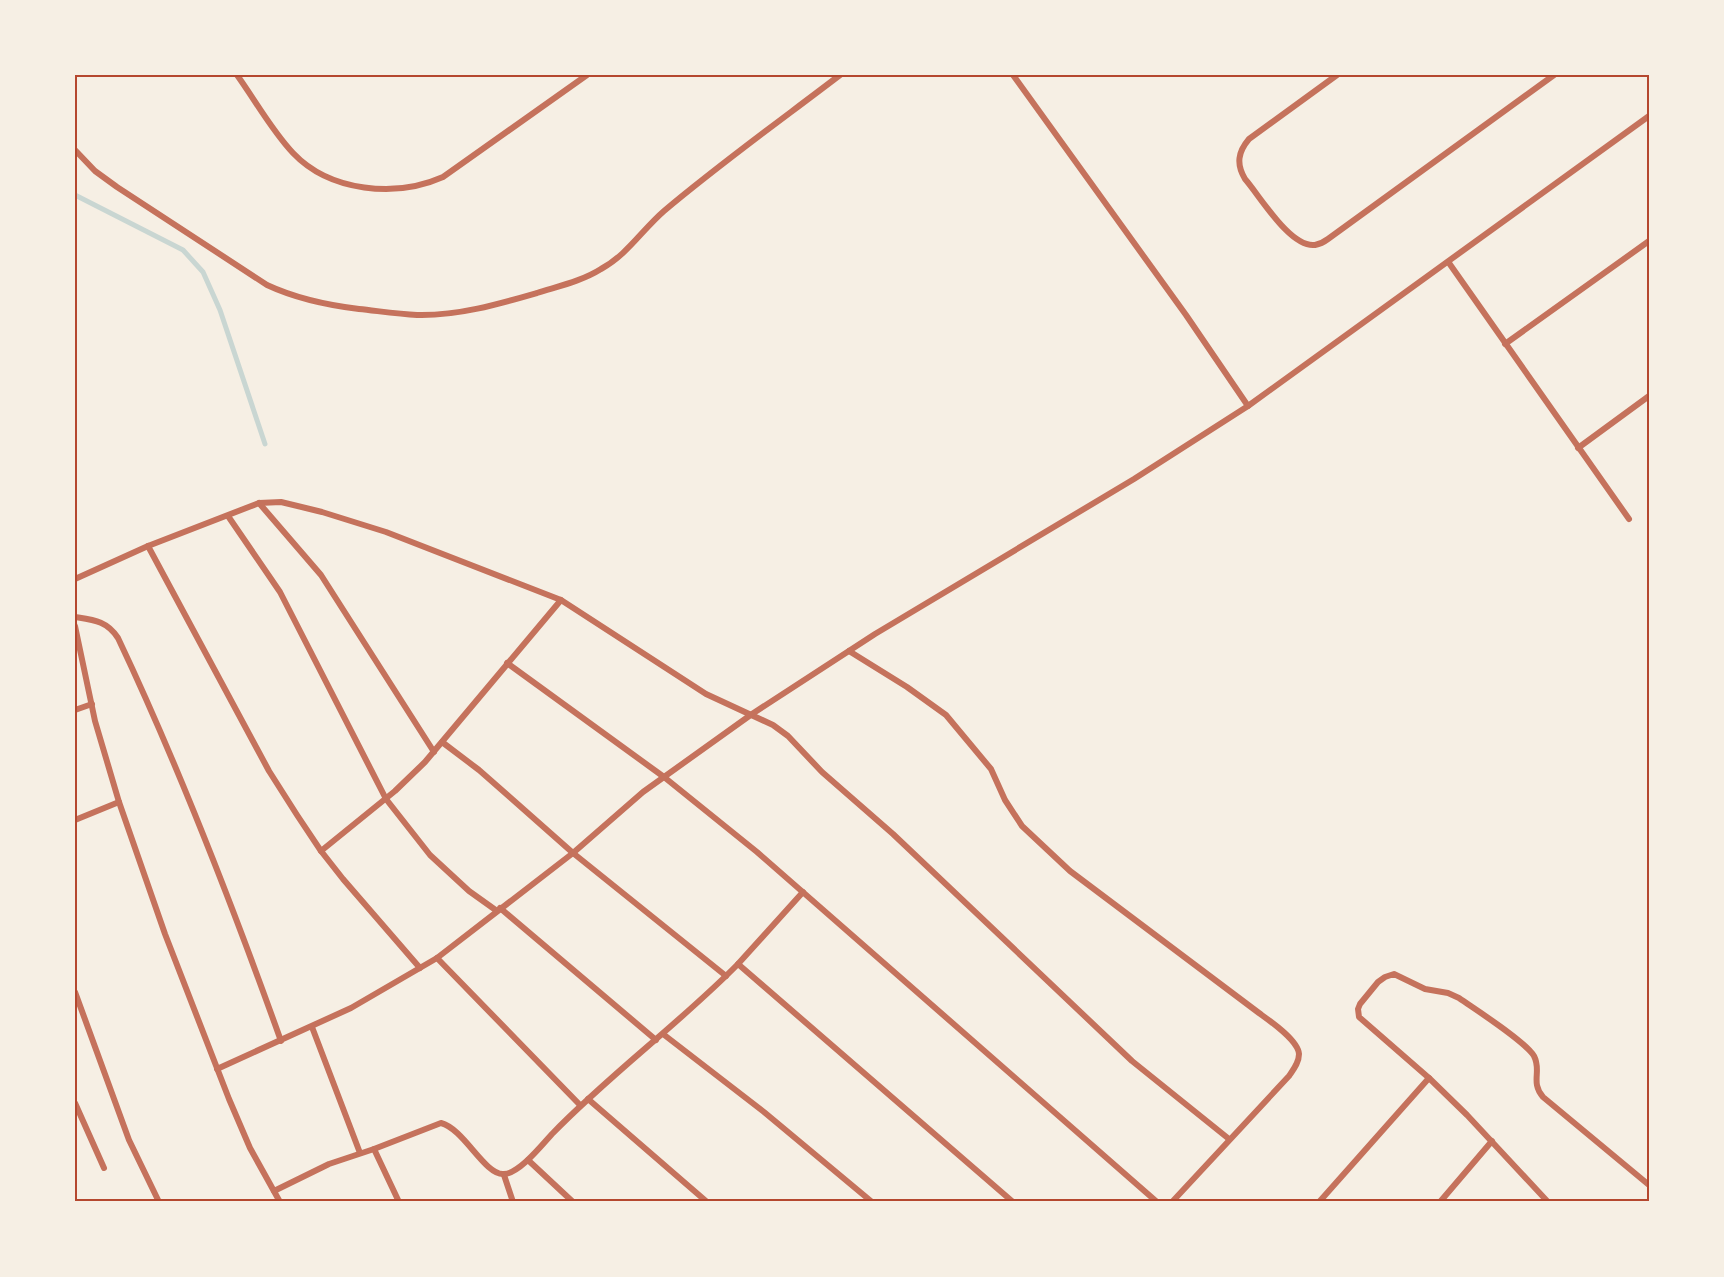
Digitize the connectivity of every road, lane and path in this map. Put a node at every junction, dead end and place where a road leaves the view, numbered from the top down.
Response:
1 (237, 75) edge
2 (588, 75) edge
3 (840, 75) edge
4 (1013, 75) edge
5 (1337, 75) edge
6 (1554, 75) edge
7 (1649, 116) edge
8 (75, 150) edge
9 (1649, 240) edge
10 (1449, 263) junction
11 (1505, 344) junction
12 (1649, 396) edge
13 (1248, 406) junction
14 (1578, 448) junction
15 (259, 503) junction
16 (228, 516) junction
17 (1629, 519) dead end
18 (148, 546) junction
19 (75, 579) edge
20 (561, 600) junction
21 (75, 617) edge
22 (75, 626) edge
23 (77, 643) edge
24 (849, 651) junction
25 (507, 663) junction
26 (92, 704) junction
27 (75, 710) edge
28 (752, 714) junction
29 (442, 742) junction
30 (434, 752) junction
31 (664, 777) junction
32 (386, 799) junction
33 (119, 802) junction
34 (75, 820) edge
35 (321, 851) junction
36 (573, 853) junction
37 (803, 892) junction
38 (498, 910) junction
39 (436, 958) junction
40 (738, 964) junction
41 (420, 968) junction
42 (726, 976) junction
43 (75, 992) edge
44 (312, 1027) junction
45 (663, 1034) junction
46 (656, 1040) junction
47 (281, 1041) junction
48 (217, 1069) junction
49 (1429, 1078) junction
50 (588, 1099) junction
51 (75, 1102) edge
52 (580, 1105) junction
53 (1229, 1139) junction
54 (1492, 1141) junction
55 (374, 1149) junction
56 (360, 1153) junction
57 (528, 1160) junction
58 (104, 1168) dead end
59 (504, 1175) junction
60 (1649, 1185) edge
61 (274, 1191) junction
62 (159, 1202) edge
63 (280, 1202) edge
64 (399, 1202) edge
65 (513, 1202) edge
66 (573, 1202) edge
67 (706, 1202) edge
68 (872, 1202) edge
69 (1013, 1202) edge
70 (1157, 1202) edge
71 (1172, 1202) edge
72 (1319, 1202) edge
73 (1440, 1202) edge
74 (1548, 1202) edge

1 - 2 street
3 - 8 street
4 - 13 street
5 - 6 street
7 - 10 street
9 - 11 street
10 - 11 street
10 - 13 street
11 - 14 street
12 - 14 street
13 - 24 street
14 - 17 street
15 - 16 street
15 - 20 street
15 - 30 street
16 - 18 street
16 - 32 street
18 - 19 street
18 - 35 street
20 - 25 street
20 - 28 street
21 - 47 street
22 - 23 street
23 - 26 street
24 - 28 street
24 - 53 street
25 - 29 street
25 - 31 street
26 - 27 street
26 - 33 street
28 - 31 street
28 - 53 street
29 - 30 street
29 - 36 street
30 - 32 street
31 - 36 street
31 - 37 street
32 - 35 street
32 - 38 street
33 - 34 street
33 - 48 street
35 - 41 street
36 - 38 street
36 - 42 street
37 - 40 street
37 - 70 street
38 - 39 street
38 - 46 street
39 - 41 street
39 - 52 street
40 - 42 street
40 - 69 street
41 - 44 street
42 - 45 street
43 - 62 street
44 - 47 street
44 - 56 street
45 - 46 street
45 - 68 street
46 - 50 street
47 - 48 street
48 - 61 street
49 - 54 street
49 - 60 street
49 - 72 street
50 - 52 street
50 - 67 street
51 - 58 street
52 - 57 street
53 - 71 street
54 - 73 street
54 - 74 street
55 - 56 street
55 - 59 street
55 - 64 street
56 - 61 street
57 - 59 street
57 - 66 street
59 - 65 street
61 - 63 street

